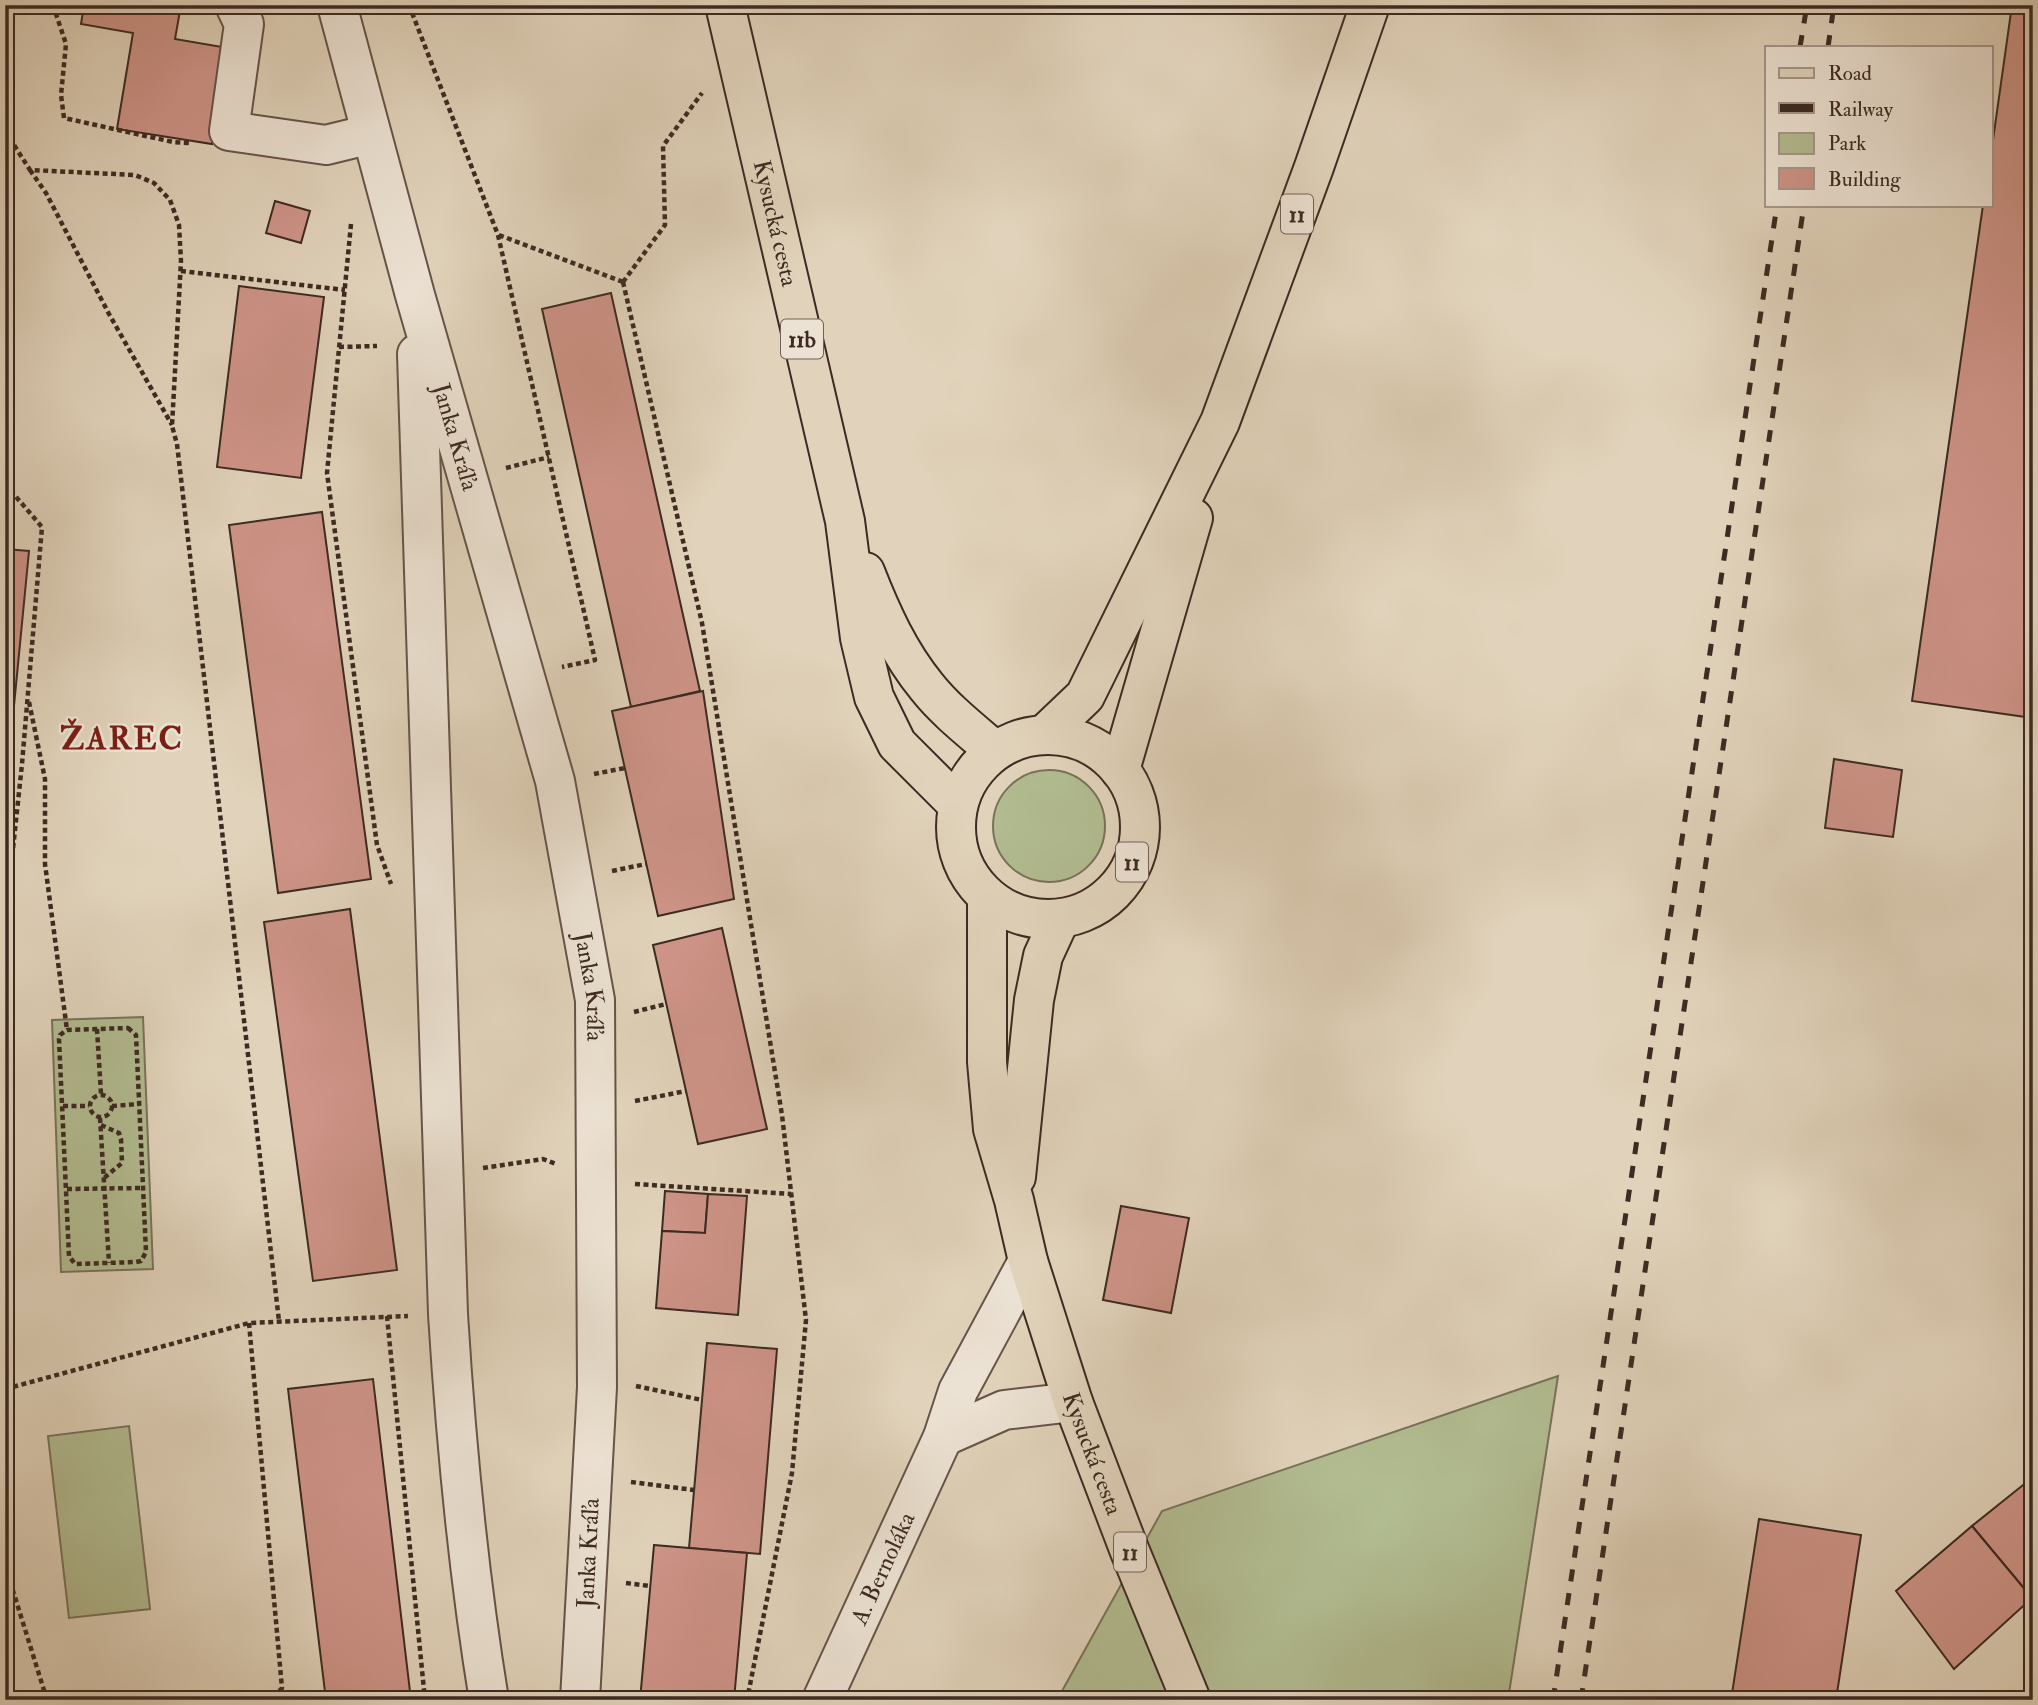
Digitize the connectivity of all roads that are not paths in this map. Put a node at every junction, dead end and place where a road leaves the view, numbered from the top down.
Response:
1 (235, 5) edge
2 (337, 5) edge
3 (725, 5) edge
4 (1370, 5) edge
5 (371, 134) junction
6 (415, 295) junction
7 (1220, 422) junction
8 (845, 521) junction
9 (1045, 735) junction
10 (995, 751) junction
11 (1120, 770) junction
12 (958, 806) junction
13 (987, 897) junction
14 (1060, 919) junction
15 (1014, 1200) junction
16 (1028, 1261) junction
17 (1073, 1402) junction
18 (943, 1437) junction
19 (489, 1700) edge
20 (580, 1700) edge
21 (822, 1700) edge
22 (1191, 1700) edge

1 - 5 street
2 - 5 street, Janka Kráľa
3 - 8 main road, Kysucká cesta / 11b
4 - 7 main road, 11
5 - 6 street, Janka Kráľa
6 - 19 street, Janka Kráľa
6 - 20 street, Janka Kráľa
7 - 9 main road, 11
7 - 11 main road, 11
8 - 10 main road, Kysucká cesta / 11b
8 - 12 main road, Kysucká cesta / 11b
9 - 10 main road, 11
9 - 11 main road, 11
10 - 12 main road, 11
11 - 14 main road, 11
12 - 13 main road, 11
13 - 14 main road, 11
13 - 15 main road, Kysucká cesta / 11
14 - 15 main road, Kysucká cesta / 11
15 - 16 main road, Kysucká cesta / 11
16 - 17 main road, Kysucká cesta / 11
16 - 18 street, A. Bernoláka
17 - 18 street
17 - 22 main road, Kysucká cesta / 11
18 - 21 street, A. Bernoláka

